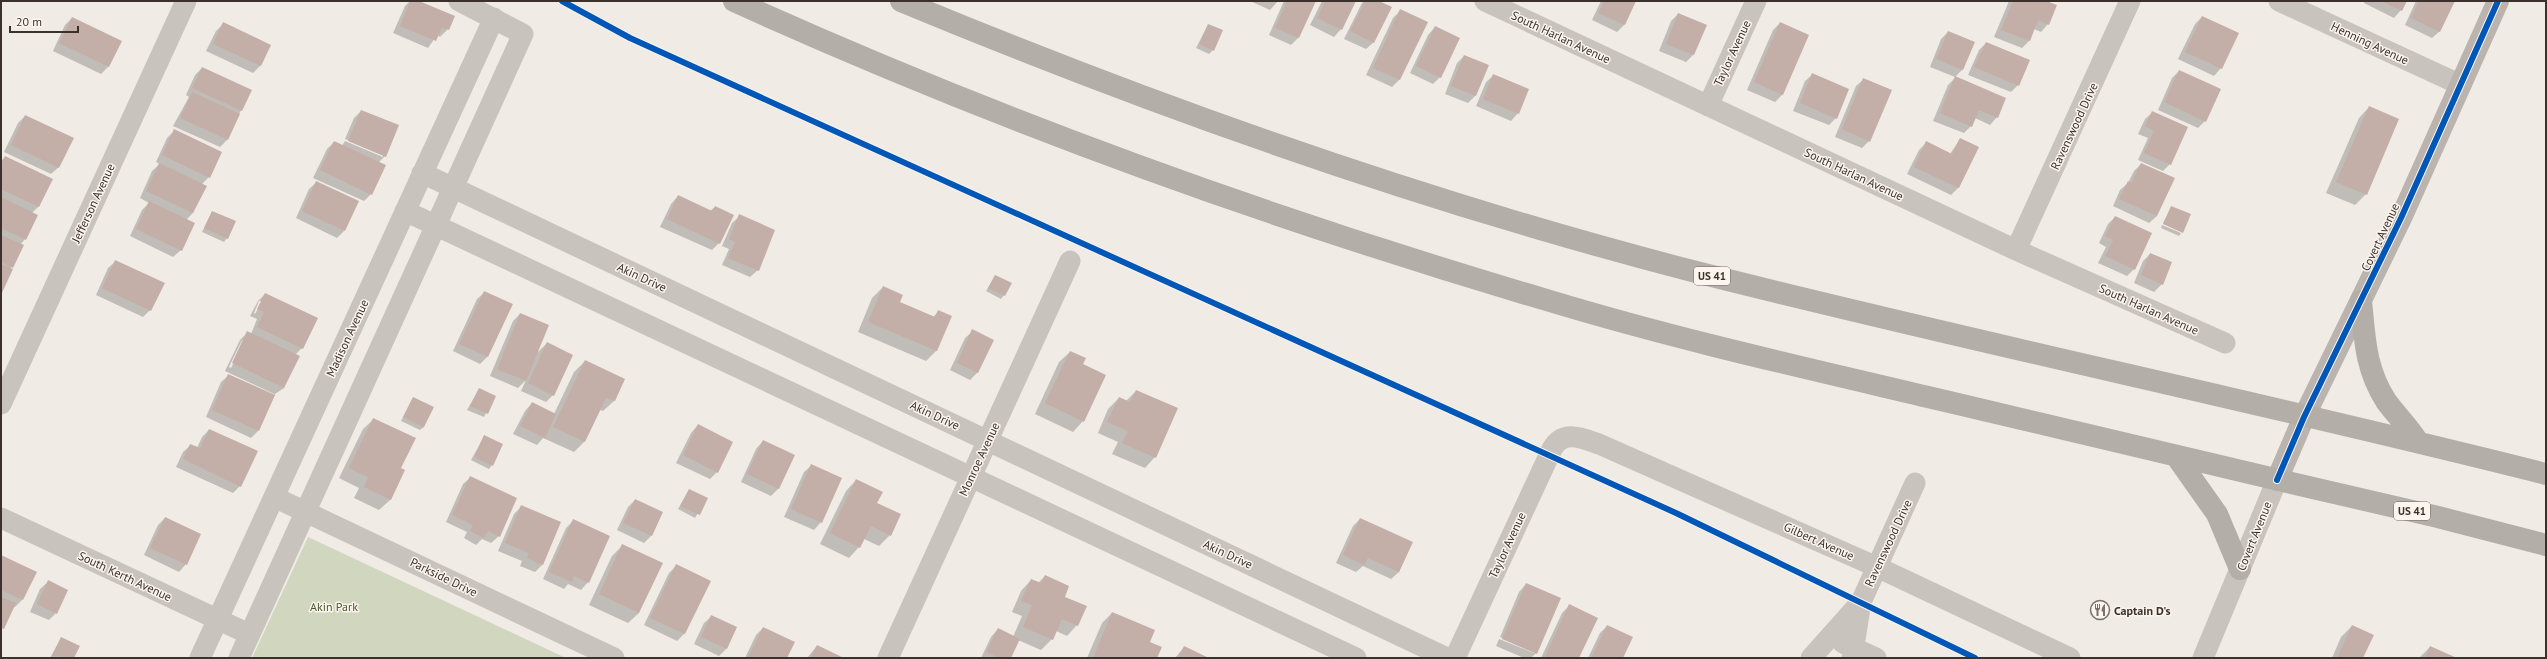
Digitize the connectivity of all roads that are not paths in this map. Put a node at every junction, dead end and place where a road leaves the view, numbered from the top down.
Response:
1 (186, 1) edge
2 (459, 1) edge
3 (734, 1) edge
4 (901, 1) edge
5 (1485, 1) edge
6 (1756, 1) edge
7 (2130, 1) edge
8 (2279, 1) edge
9 (2498, 1) edge
10 (494, 18) junction
11 (2461, 85) junction
12 (1708, 106) junction
13 (422, 173) junction
14 (453, 188) junction
15 (405, 211) junction
16 (436, 225) junction
17 (2016, 250) junction
18 (1070, 260) dead end
19 (2362, 301) junction
20 (2225, 343) dead end
21 (1, 404) edge
22 (2304, 417) junction
23 (1564, 437) joint
24 (987, 440) junction
25 (2418, 442) junction
26 (2176, 456) junction
27 (2546, 474) edge
28 (971, 477) junction
29 (2277, 480) junction
30 (1915, 483) dead end
31 (274, 497) junction
32 (305, 511) junction
33 (1, 518) edge
34 (2546, 545) edge
35 (1877, 567) junction
36 (2240, 569) junction
37 (1861, 602) junction
38 (218, 620) junction
39 (249, 634) junction
40 (1830, 637) junction
41 (1854, 653) edge
42 (200, 658) edge
43 (239, 658) edge
44 (614, 658) edge
45 (888, 658) edge
46 (1356, 658) edge
47 (1447, 658) edge
48 (1455, 658) edge
49 (1812, 658) edge
50 (1876, 658) edge
51 (2070, 658) edge
52 (2203, 658) edge

1 - 21 street, Jefferson Avenue
2 - 10 street
3 - 26 highway, US 41
4 - 22 highway, US 41
5 - 12 street, South Harlan Avenue
6 - 12 street, Taylor Avenue
7 - 17 street, Ravenswood Drive
8 - 11 street, Henning Avenue
9 - 11 main road, Covert Avenue
10 - 13 street, Madison Avenue
10 - 14 street
11 - 19 main road, Covert Avenue
12 - 17 street, South Harlan Avenue
13 - 14 street, Akin Drive
13 - 15 street, Madison Avenue
14 - 16 street
14 - 24 street, Akin Drive
15 - 16 street
15 - 31 street, Madison Avenue
16 - 28 street
16 - 32 street
17 - 20 street, South Harlan Avenue
18 - 24 street, Monroe Avenue
19 - 22 main road, Covert Avenue
19 - 25 highway
22 - 25 highway, US 41
22 - 29 main road, Covert Avenue
23 - 35 street, Gilbert Avenue
23 - 48 street, Taylor Avenue
24 - 28 street, Monroe Avenue
24 - 47 street, Akin Drive
25 - 27 highway, US 41
26 - 29 highway, US 41
26 - 36 highway
28 - 45 street, Monroe Avenue
28 - 46 street
29 - 34 highway, US 41
29 - 36 street, Covert Avenue
30 - 35 street, Ravenswood Drive
31 - 32 street, Parkside Drive
31 - 38 street, Madison Avenue
32 - 39 street
32 - 44 street, Parkside Drive
33 - 38 street, South Kerth Avenue
35 - 37 street, Ravenswood Drive
35 - 51 street, Gilbert Avenue
36 - 52 street, Covert Avenue
37 - 40 street, Ravenswood Drive
37 - 41 street, Ravenswood Drive
38 - 39 street, South Kerth Avenue
38 - 42 street, Madison Avenue
39 - 43 street
40 - 41 street
40 - 49 street, Ravenswood Drive
41 - 50 street

